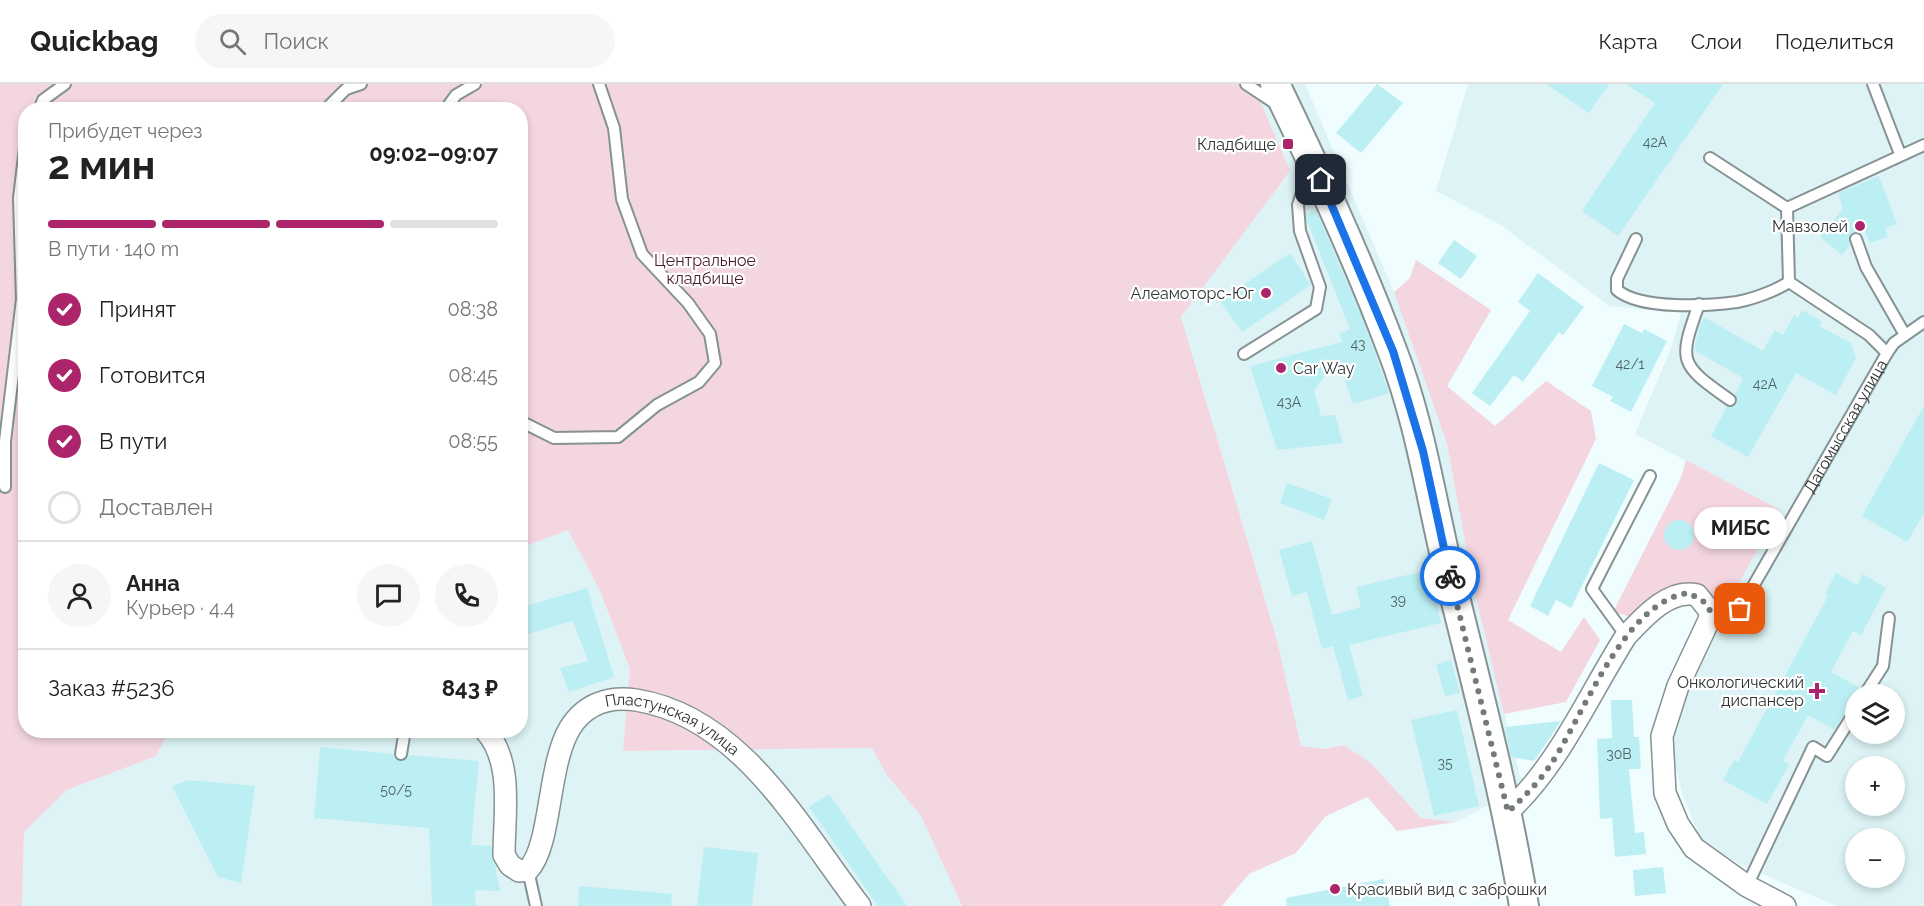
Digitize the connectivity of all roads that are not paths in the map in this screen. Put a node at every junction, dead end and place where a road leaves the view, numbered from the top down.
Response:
1 (65, 84) edge
2 (361, 84) edge
3 (475, 84) edge
4 (599, 84) edge
5 (1246, 84) edge
6 (1275, 84) edge
7 (1873, 84) edge
8 (42, 102) edge
9 (333, 102) edge
10 (451, 102) edge
11 (1289, 112) junction
12 (1924, 145) edge
13 (1900, 154) junction
14 (1710, 158) dead end
15 (1312, 159) junction
16 (1787, 208) junction
17 (1636, 239) dead end
18 (1856, 239) dead end
19 (1789, 282) junction
20 (1699, 304) junction
21 (1924, 321) edge
22 (18, 332) edge
23 (1905, 335) junction
24 (1887, 353) junction
25 (1244, 354) dead end
26 (1730, 400) dead end
27 (528, 425) edge
28 (1650, 476) dead end
29 (5, 487) dead end
30 (1709, 610) junction
31 (1889, 618) dead end
32 (1626, 636) junction
33 (1871, 684) edge
34 (1845, 727) edge
35 (404, 738) edge
36 (490, 738) edge
37 (401, 754) dead end
38 (1508, 812) junction
39 (528, 870) junction
40 (1747, 886) junction
41 (536, 906) edge
42 (860, 906) edge
43 (1524, 906) edge
44 (1785, 906) edge

1 - 8 lane
2 - 9 lane
3 - 10 lane
4 - 27 lane
5 - 11 lane
6 - 11 street
7 - 13 lane
11 - 15 street
12 - 13 lane
13 - 16 lane
14 - 16 lane
15 - 25 lane
15 - 38 street
16 - 19 lane
17 - 20 lane
18 - 23 lane
19 - 20 lane
19 - 24 lane
20 - 26 lane
21 - 23 lane, Дагомысская улица
22 - 29 lane
23 - 24 lane, Дагомысская улица
24 - 30 lane, Дагомысская улица
28 - 32 lane
30 - 32 street
30 - 40 street
31 - 33 lane
32 - 38 street
34 - 40 lane
35 - 37 lane
36 - 39 street
38 - 43 street
39 - 41 lane
39 - 42 street, Пластунская улица
40 - 44 street

